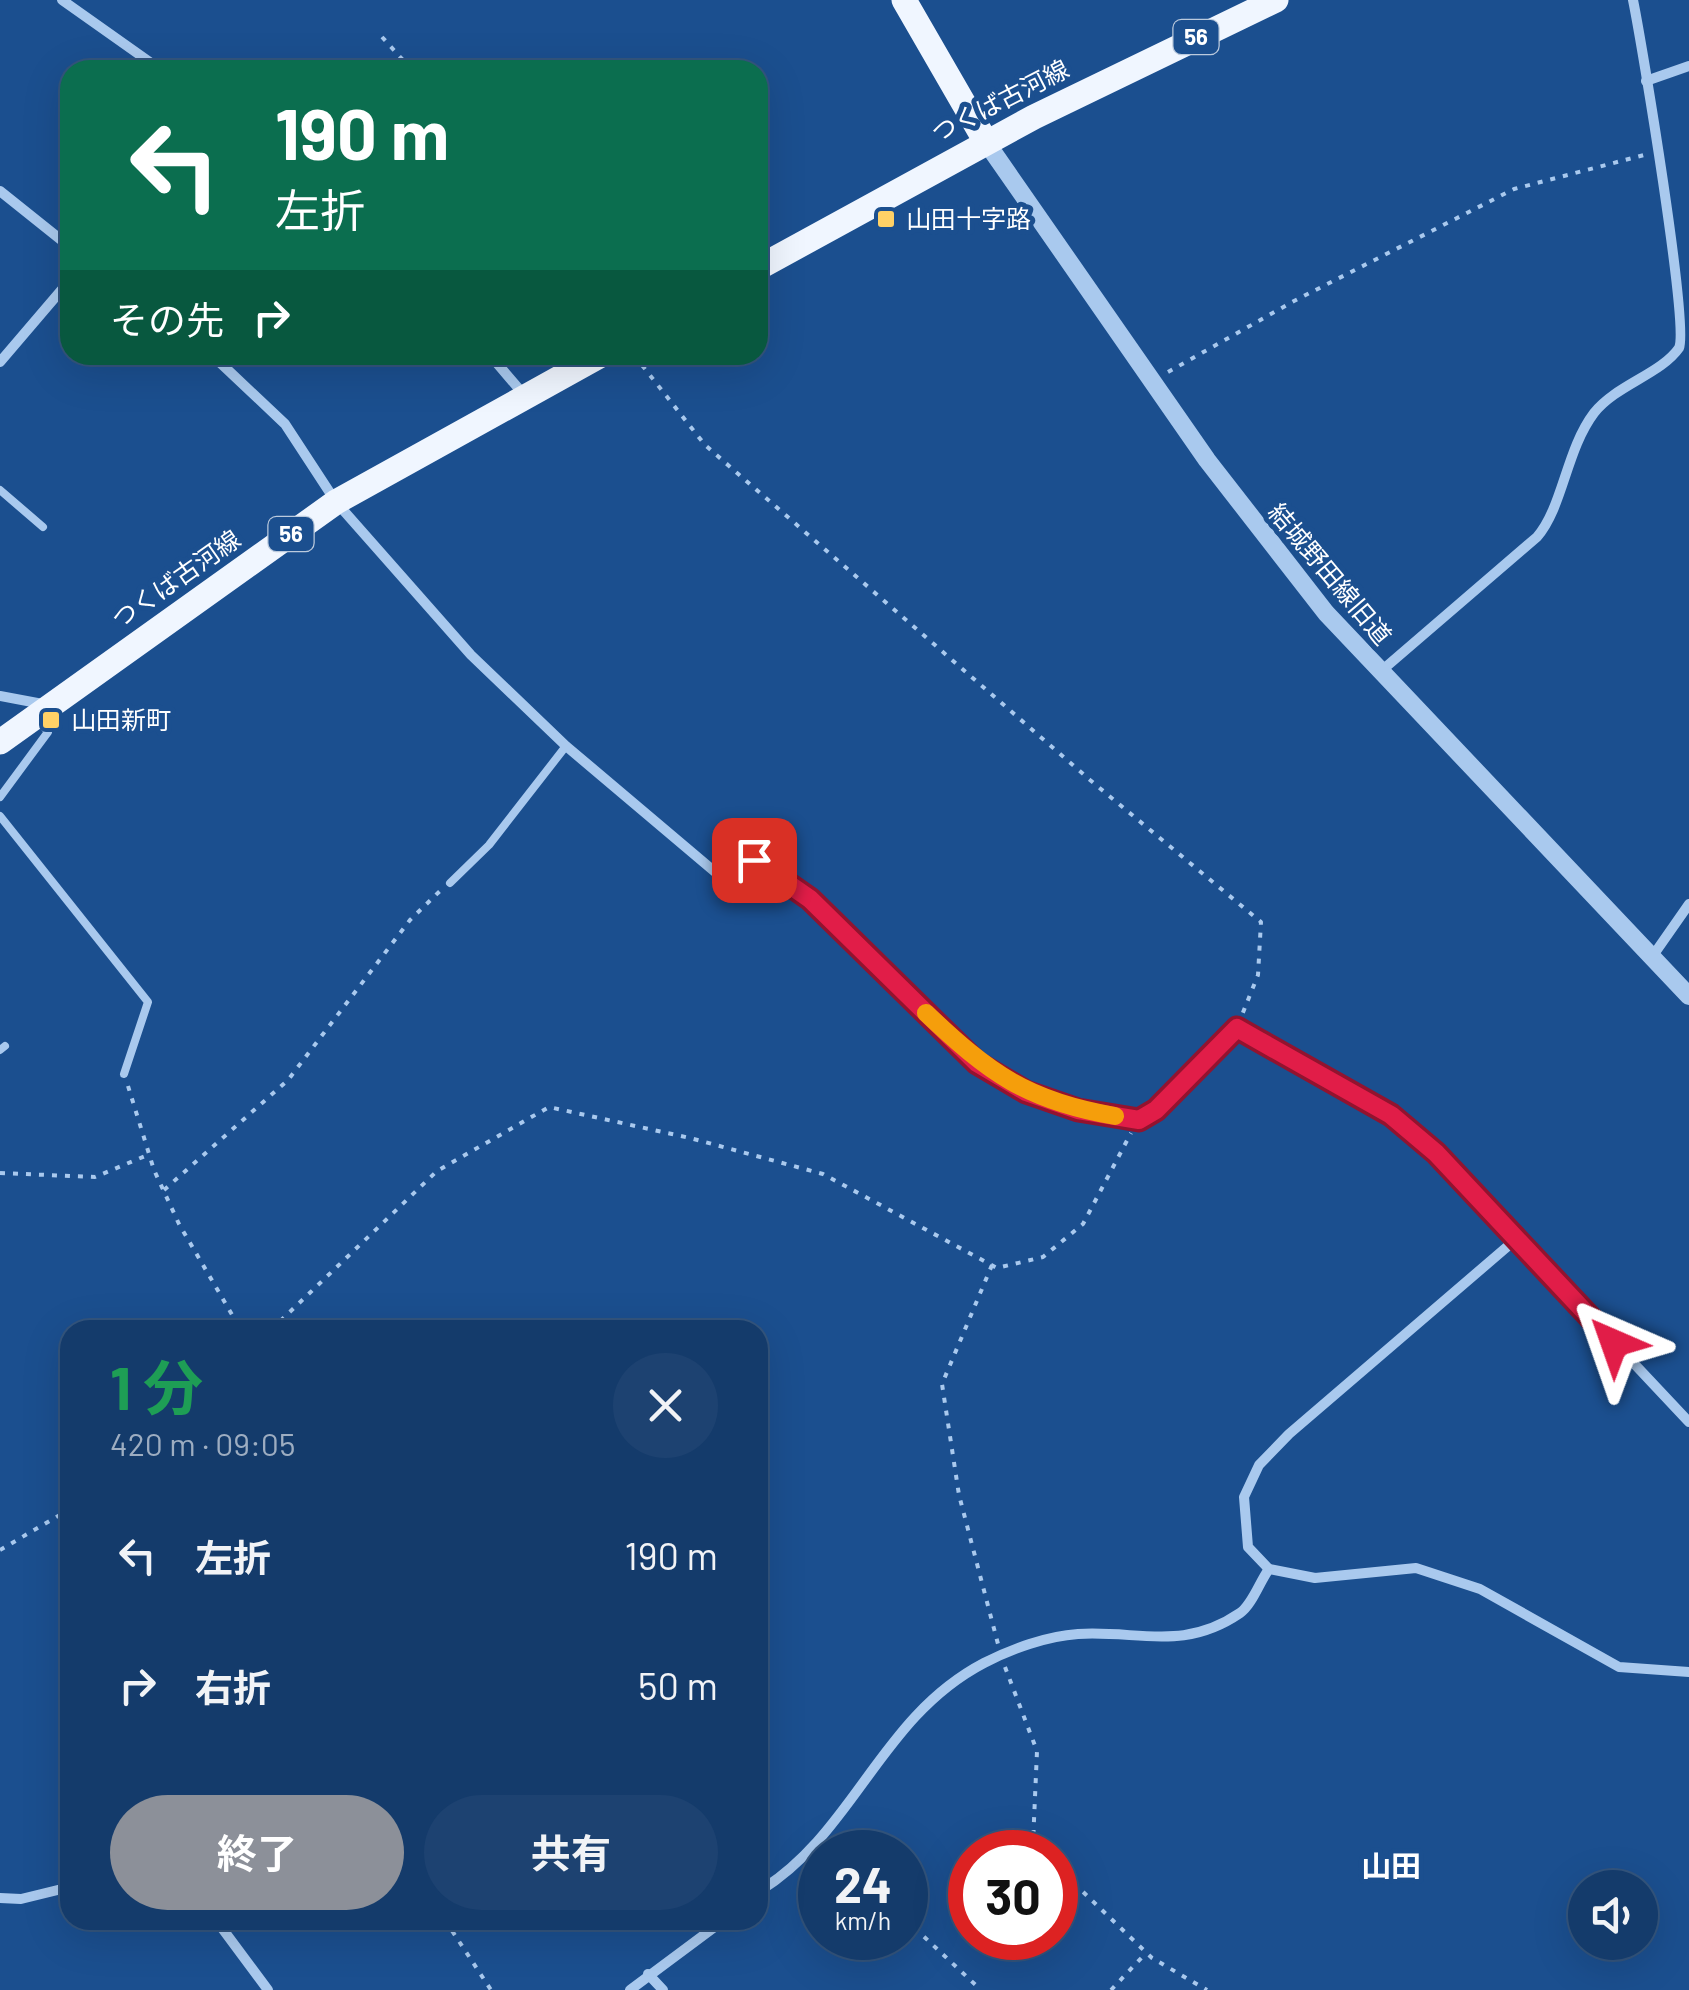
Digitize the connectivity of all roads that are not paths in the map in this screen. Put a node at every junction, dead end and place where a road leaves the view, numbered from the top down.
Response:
1 (62, 0) edge
2 (904, 0) edge
3 (1276, 0) edge
4 (1634, 0) edge
5 (147, 60) edge
6 (1689, 66) edge
7 (1646, 80) junction
8 (986, 142) junction
9 (0, 190) edge
10 (60, 239) edge
11 (768, 262) edge
12 (60, 292) edge
13 (1682, 320) junction
14 (1689, 332) edge
15 (0, 362) edge
16 (223, 365) edge
17 (499, 365) edge
18 (583, 365) edge
19 (526, 397) junction
20 (0, 490) edge
21 (336, 502) junction
22 (43, 527) dead end
23 (1380, 672) junction
24 (0, 696) edge
25 (42, 711) junction
26 (0, 742) edge
27 (566, 746) junction
28 (0, 797) edge
29 (0, 816) edge
30 (450, 883) road end
31 (1689, 904) edge
32 (1652, 957) junction
33 (1689, 996) edge
34 (124, 1074) road end
35 (1515, 1240) junction
36 (1689, 1422) edge
37 (1269, 1569) junction
38 (1689, 1672) edge
39 (768, 1886) edge
40 (60, 1890) edge
41 (0, 1898) edge
42 (223, 1930) edge
43 (710, 1930) edge
44 (648, 1974) junction
45 (268, 1990) edge
46 (630, 1990) edge
47 (664, 1990) edge

1 - 5 street
2 - 8 main road
3 - 8 main road, つくば古河線 / 56
4 - 7 street
6 - 7 street
7 - 13 street
8 - 11 main road, つくば古河線 / 56
8 - 23 street, 結城野田線旧道
9 - 10 street
12 - 15 street
13 - 14 street
13 - 23 street
16 - 21 street
17 - 19 street
18 - 19 main road, つくば古河線 / 56
19 - 21 main road, つくば古河線 / 56
20 - 22 lane
21 - 25 main road, つくば古河線 / 56
21 - 27 street
23 - 32 street, 結城野田線旧道
24 - 25 street
25 - 26 main road, つくば古河線 / 56
25 - 28 lane
27 - 30 lane
27 - 35 street
29 - 34 lane
31 - 32 street
32 - 33 street, 結城野田線旧道
35 - 36 street
35 - 37 street
37 - 38 street
37 - 39 street
40 - 41 street
42 - 45 street
43 - 44 street
44 - 46 street
44 - 47 street

